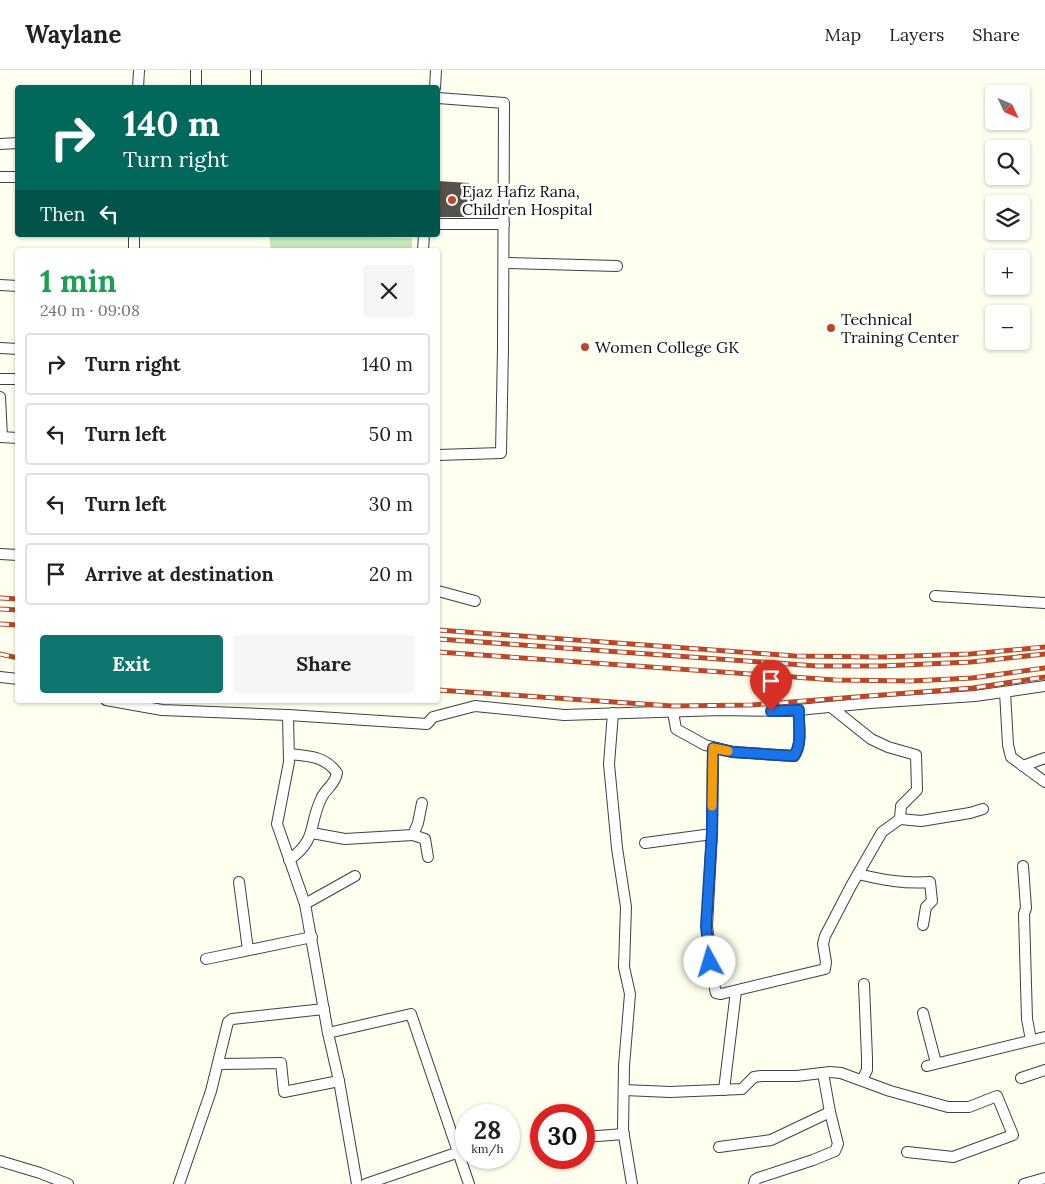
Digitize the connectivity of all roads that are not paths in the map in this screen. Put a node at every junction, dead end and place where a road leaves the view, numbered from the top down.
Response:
1 (139, 70) edge
2 (196, 70) edge
3 (256, 70) edge
4 (436, 70) edge
5 (138, 85) edge
6 (196, 85) edge
7 (256, 85) edge
8 (435, 85) edge
9 (440, 98) edge
10 (15, 143) edge
11 (0, 144) edge
12 (0, 177) edge
13 (15, 177) edge
14 (440, 224) edge
15 (504, 224) junction
16 (504, 263) junction
17 (617, 266) dead end
18 (0, 285) edge
19 (15, 286) edge
20 (0, 348) edge
21 (15, 349) edge
22 (0, 379) edge
23 (15, 379) edge
24 (0, 397) edge
25 (1, 437) edge
26 (15, 438) edge
27 (440, 455) edge
28 (0, 554) edge
29 (15, 555) edge
30 (440, 592) edge
31 (935, 596) dead end
32 (476, 601) dead end
33 (1045, 603) edge
34 (0, 677) edge
35 (15, 679) edge
36 (1045, 686) edge
37 (1005, 692) junction
38 (123, 703) edge
39 (830, 707) junction
40 (799, 710) junction
41 (673, 712) junction
42 (613, 714) junction
43 (288, 715) junction
44 (713, 748) junction
45 (289, 754) junction
46 (1045, 758) edge
47 (1024, 766) junction
48 (1045, 782) edge
49 (422, 803) dead end
50 (982, 809) dead end
51 (900, 819) junction
52 (312, 833) junction
53 (712, 834) junction
54 (413, 836) junction
55 (645, 843) dead end
56 (428, 857) dead end
57 (290, 860) junction
58 (1023, 866) dead end
59 (858, 874) junction
60 (355, 876) dead end
61 (239, 882) dead end
62 (305, 904) junction
63 (923, 925) dead end
64 (312, 937) junction
65 (248, 950) junction
66 (206, 959) dead end
67 (864, 984) dead end
68 (736, 991) junction
69 (324, 1009) junction
70 (923, 1013) dead end
71 (328, 1033) junction
72 (1045, 1037) edge
73 (1031, 1040) junction
74 (218, 1064) junction
75 (1045, 1070) edge
76 (823, 1073) junction
77 (1021, 1078) dead end
78 (862, 1080) junction
79 (340, 1081) junction
80 (624, 1090) junction
81 (724, 1090) junction
82 (830, 1112) junction
83 (624, 1134) junction
84 (595, 1136) edge
85 (455, 1140) edge
86 (720, 1147) dead end
87 (907, 1152) dead end
88 (455, 1153) edge
89 (0, 1161) edge
90 (464, 1169) edge
91 (1045, 1178) edge
92 (68, 1184) edge
93 (179, 1184) edge
94 (357, 1184) edge
95 (366, 1184) edge
96 (469, 1184) edge
97 (632, 1184) edge
98 (754, 1184) edge
99 (1024, 1184) edge

1 - 5 street
2 - 6 street
3 - 7 street
4 - 8 street
9 - 15 street
10 - 11 street
12 - 13 street
14 - 15 street
15 - 16 street
16 - 17 street
16 - 27 street
18 - 19 street
20 - 21 street
22 - 23 street
24 - 25 street
25 - 26 street
28 - 29 street
30 - 32 street
31 - 33 street
34 - 35 street
36 - 37 street
37 - 39 street
37 - 47 street
38 - 43 street
39 - 40 street
39 - 51 street
40 - 41 street
40 - 44 street
41 - 42 street
41 - 44 street
42 - 43 street
42 - 80 street
43 - 45 street
44 - 53 street
45 - 52 street
45 - 57 street
46 - 47 street
47 - 48 street
49 - 54 street
50 - 51 street
51 - 59 street
52 - 54 street
52 - 57 street
53 - 55 street
53 - 68 street
54 - 56 street
57 - 62 street
58 - 73 street
59 - 63 street
59 - 68 street
60 - 62 street
61 - 65 street
62 - 64 street
64 - 65 street
64 - 69 street
65 - 66 street
67 - 78 street
68 - 81 street
69 - 71 street
69 - 74 street
70 - 73 street
71 - 79 street
71 - 85 street
72 - 73 street
74 - 79 street
74 - 93 street
75 - 77 street
76 - 78 street
76 - 81 street
76 - 82 street
78 - 87 street
79 - 94 street
80 - 81 street
80 - 83 street
82 - 86 street
82 - 98 street
83 - 84 street
83 - 97 street
88 - 95 street
89 - 92 street
90 - 96 street
91 - 99 street

